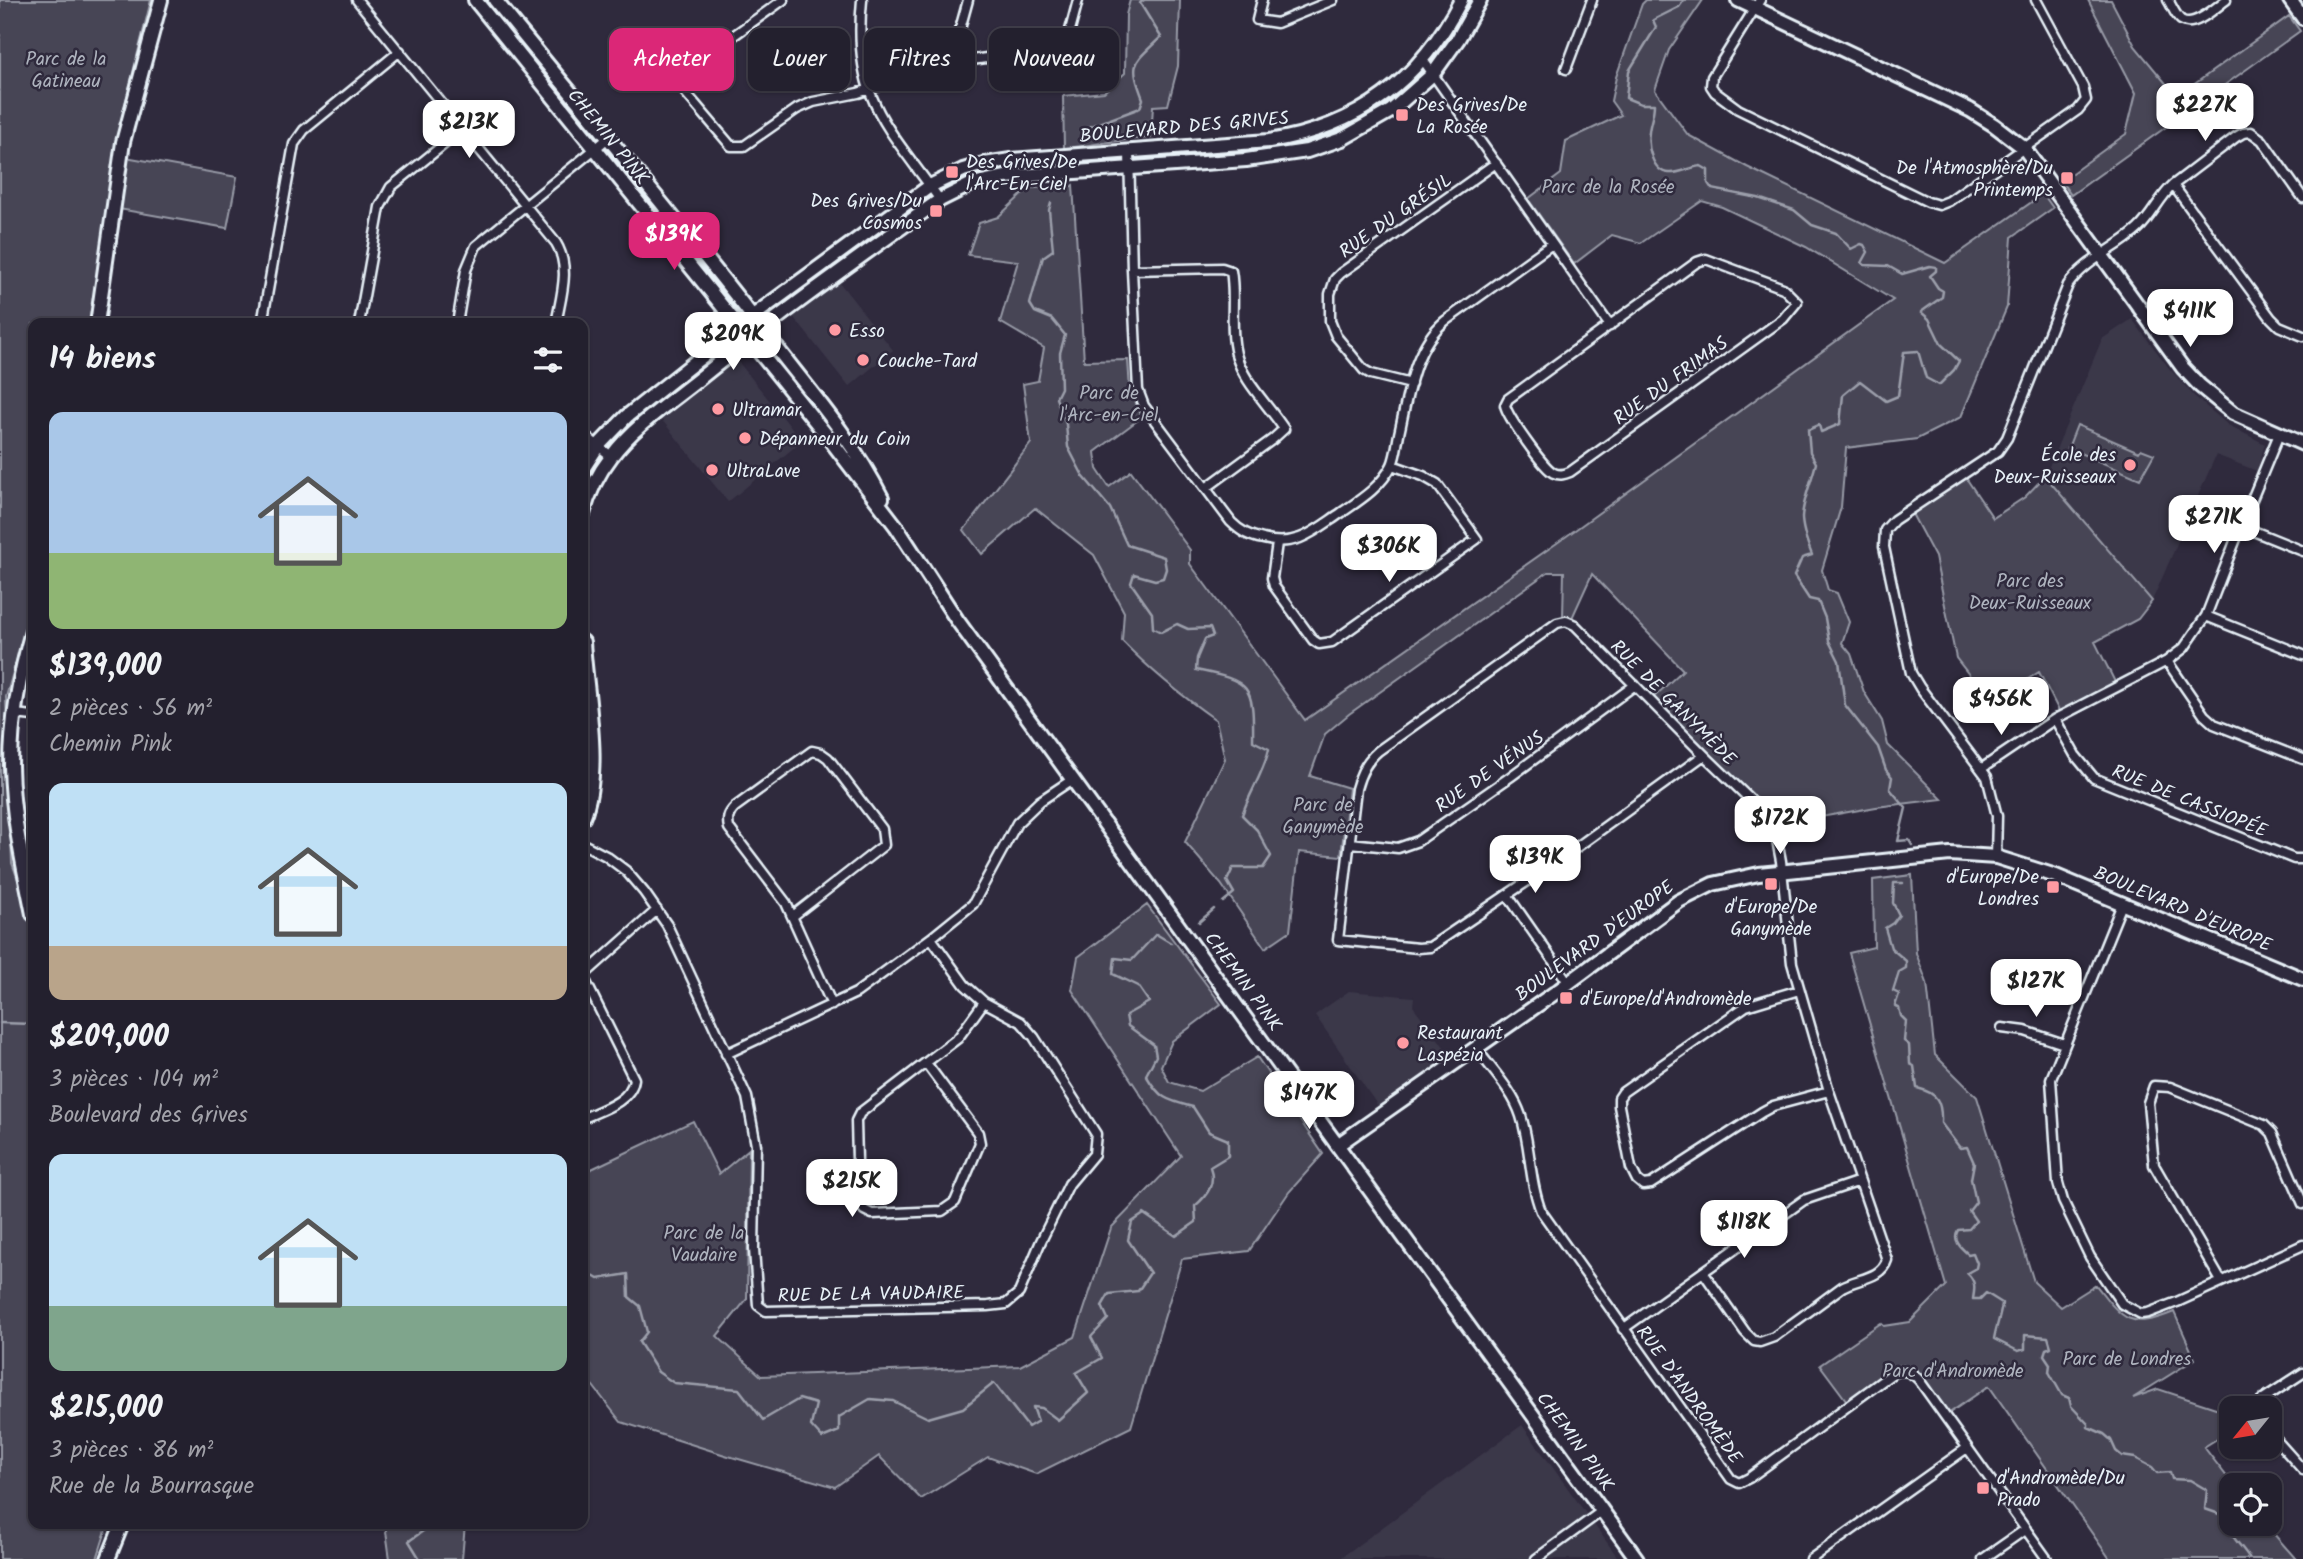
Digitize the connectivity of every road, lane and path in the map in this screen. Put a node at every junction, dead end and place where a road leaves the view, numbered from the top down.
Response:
1 (161, 0) edge
2 (357, 0) edge
3 (475, 0) edge
4 (495, 0) edge
5 (783, 0) edge
6 (860, 0) edge
7 (968, 0) edge
8 (1078, 0) edge
9 (1262, 0) edge
10 (1333, 0) edge
11 (1461, 0) edge
12 (1480, 0) edge
13 (1592, 0) edge
14 (1738, 0) edge
15 (2036, 0) edge
16 (2168, 0) edge
17 (2226, 0) edge
18 (2290, 0) edge
19 (1758, 4) edge
20 (2303, 18) edge
21 (960, 28) edge
22 (400, 51) junction
23 (1423, 60) junction
24 (975, 61) edge
25 (1566, 69) dead end
26 (864, 70) edge
27 (1433, 74) junction
28 (864, 91) edge
29 (868, 91) edge
30 (463, 130) junction
31 (607, 139) junction
32 (595, 148) junction
33 (2024, 148) junction
34 (1129, 152) junction
35 (1496, 163) junction
36 (1130, 167) junction
37 (2173, 185) junction
38 (930, 186) junction
39 (2303, 198) edge
40 (940, 200) junction
41 (526, 206) junction
42 (1552, 244) junction
43 (2102, 256) junction
44 (1132, 270) junction
45 (753, 316) junction
46 (100, 318) edge
47 (263, 318) edge
48 (360, 318) edge
49 (458, 318) edge
50 (557, 318) edge
51 (739, 326) junction
52 (1610, 326) junction
53 (762, 328) junction
54 (2303, 336) edge
55 (749, 338) junction
56 (1411, 384) junction
57 (2279, 435) junction
58 (588, 438) edge
59 (2303, 444) edge
60 (598, 446) junction
61 (611, 456) junction
62 (588, 461) edge
63 (1392, 465) junction
64 (1206, 488) junction
65 (588, 498) edge
66 (896, 526) junction
67 (2241, 526) junction
68 (1277, 543) junction
69 (2303, 551) edge
70 (2206, 617) junction
71 (28, 652) edge
72 (2303, 655) edge
73 (2167, 662) junction
74 (1635, 685) junction
75 (15, 714) junction
76 (28, 715) edge
77 (2054, 719) junction
78 (588, 728) edge
79 (1704, 755) junction
80 (2303, 759) edge
81 (1981, 769) junction
82 (1073, 779) junction
83 (588, 800) edge
84 (1350, 843) junction
85 (588, 847) edge
86 (1996, 857) junction
87 (2303, 859) edge
88 (1782, 872) junction
89 (28, 889) edge
90 (1508, 896) junction
91 (2122, 904) junction
92 (657, 910) junction
93 (793, 916) junction
94 (931, 938) junction
95 (588, 972) edge
96 (2303, 979) edge
97 (1568, 982) junction
98 (588, 986) edge
99 (1799, 990) junction
100 (984, 1002) junction
101 (832, 1005) junction
102 (2002, 1028) dead end
103 (2064, 1044) junction
104 (1476, 1048) junction
105 (726, 1054) junction
106 (926, 1063) junction
107 (1829, 1091) junction
108 (588, 1115) edge
109 (1339, 1144) junction
110 (1860, 1181) junction
111 (2303, 1204) edge
112 (2303, 1245) edge
113 (1703, 1272) junction
114 (2221, 1281) junction
115 (1623, 1329) junction
116 (2303, 1373) edge
117 (2268, 1396) edge
118 (2282, 1446) edge
119 (1967, 1448) junction
120 (2303, 1470) edge
121 (1602, 1511) junction
122 (120, 1529) edge
123 (2026, 1529) junction
124 (108, 1559) edge
125 (1536, 1559) edge
126 (1637, 1559) edge
127 (1811, 1559) edge
128 (1983, 1559) edge
129 (2047, 1559) edge

1 - 46 street
2 - 22 street
3 - 32 street, CHEMIN PINK
4 - 31 street, CHEMIN PINK
5 - 28 street
6 - 26 street
7 - 21 street
8 - 24 street
9 - 10 street
11 - 23 street, BOULEVARD DES GRIVES
12 - 27 street, BOULEVARD DES GRIVES
13 - 25 street
14 - 19 street
15 - 33 street
16 - 17 street
18 - 20 street
19 - 33 street
19 - 33 street
22 - 30 street
22 - 47 street
23 - 27 street
23 - 34 street, BOULEVARD DES GRIVES
27 - 35 street
27 - 36 street, BOULEVARD DES GRIVES
29 - 38 street
30 - 41 street
30 - 48 street
31 - 32 street
31 - 45 street, CHEMIN PINK
32 - 41 street
32 - 51 street, CHEMIN PINK
33 - 43 street
34 - 36 street
34 - 38 street, BOULEVARD DES GRIVES
35 - 42 street
35 - 56 street, RUE DU GRÉSIL
36 - 40 street, BOULEVARD DES GRIVES
36 - 44 street
37 - 39 street
37 - 43 street
37 - 54 street
38 - 40 street
38 - 45 street, BOULEVARD DES GRIVES
40 - 53 street, BOULEVARD DES GRIVES
41 - 49 street
41 - 50 street
42 - 52 street
42 - 56 street
43 - 57 street
43 - 81 street
44 - 64 street
44 - 64 street
45 - 51 street, BOULEVARD DES GRIVES
45 - 53 street, CHEMIN PINK
51 - 55 street, CHEMIN PINK
51 - 60 street, BOULEVARD DES GRIVES
52 - 52 street, RUE DU FRIMAS
53 - 55 street, BOULEVARD DES GRIVES
53 - 66 street, CHEMIN PINK
55 - 61 street, BOULEVARD DES GRIVES
55 - 66 street, CHEMIN PINK
56 - 63 street
57 - 59 street
57 - 67 street
58 - 60 street
60 - 61 street
60 - 62 street, BOULEVARD DES GRIVES
61 - 65 street, BOULEVARD DES GRIVES
63 - 68 street
63 - 68 street
64 - 68 street
66 - 82 street, CHEMIN PINK
67 - 69 street
67 - 70 street
70 - 72 street
70 - 73 street
71 - 75 street
73 - 77 street
73 - 80 street
74 - 79 street, RUE DE GANYMÈDE
74 - 84 street, RUE DE VÉNUS
74 - 84 street, RUE DE GANYMÈDE
75 - 76 street
75 - 89 street
77 - 81 street
77 - 87 street, RUE DE CASSIOPÉE
78 - 83 street
79 - 88 street, RUE DE GANYMÈDE
79 - 90 street
81 - 86 street
82 - 94 street
82 - 109 street, CHEMIN PINK
84 - 90 street, RUE DE GANYMÈDE
85 - 92 street, RUE DE LA VAUDAIRE
86 - 88 street, BOULEVARD D'EUROPE
86 - 91 street, BOULEVARD D'EUROPE
88 - 97 street, BOULEVARD D'EUROPE
88 - 99 street, RUE DE GANYMÈDE
90 - 97 street
91 - 96 street, BOULEVARD D'EUROPE
91 - 103 street
92 - 95 street
92 - 105 street, RUE DE LA VAUDAIRE
93 - 93 street
93 - 101 street
94 - 100 street, RUE DE LA VAUDAIRE
94 - 101 street
97 - 104 street, BOULEVARD D'EUROPE
98 - 108 street
99 - 107 street, RUE DE GANYMÈDE
99 - 107 street
100 - 105 street, RUE DE LA VAUDAIRE
100 - 106 street
101 - 105 street
102 - 103 street
103 - 114 street
104 - 109 street, BOULEVARD D'EUROPE
104 - 115 street, RUE D'ANDROMÈDE
106 - 106 street
107 - 110 street, RUE DE GANYMÈDE
109 - 121 street, CHEMIN PINK
110 - 113 street
110 - 113 street, RUE DE GANYMÈDE
111 - 114 street
112 - 114 street
113 - 115 street
115 - 119 street, RUE D'ANDROMÈDE
116 - 117 street
118 - 120 street
119 - 123 street, RUE D'ANDROMÈDE
119 - 127 street
121 - 125 street
121 - 126 street, CHEMIN PINK
122 - 124 street
123 - 128 street
123 - 129 street, RUE D'ANDROMÈDE

